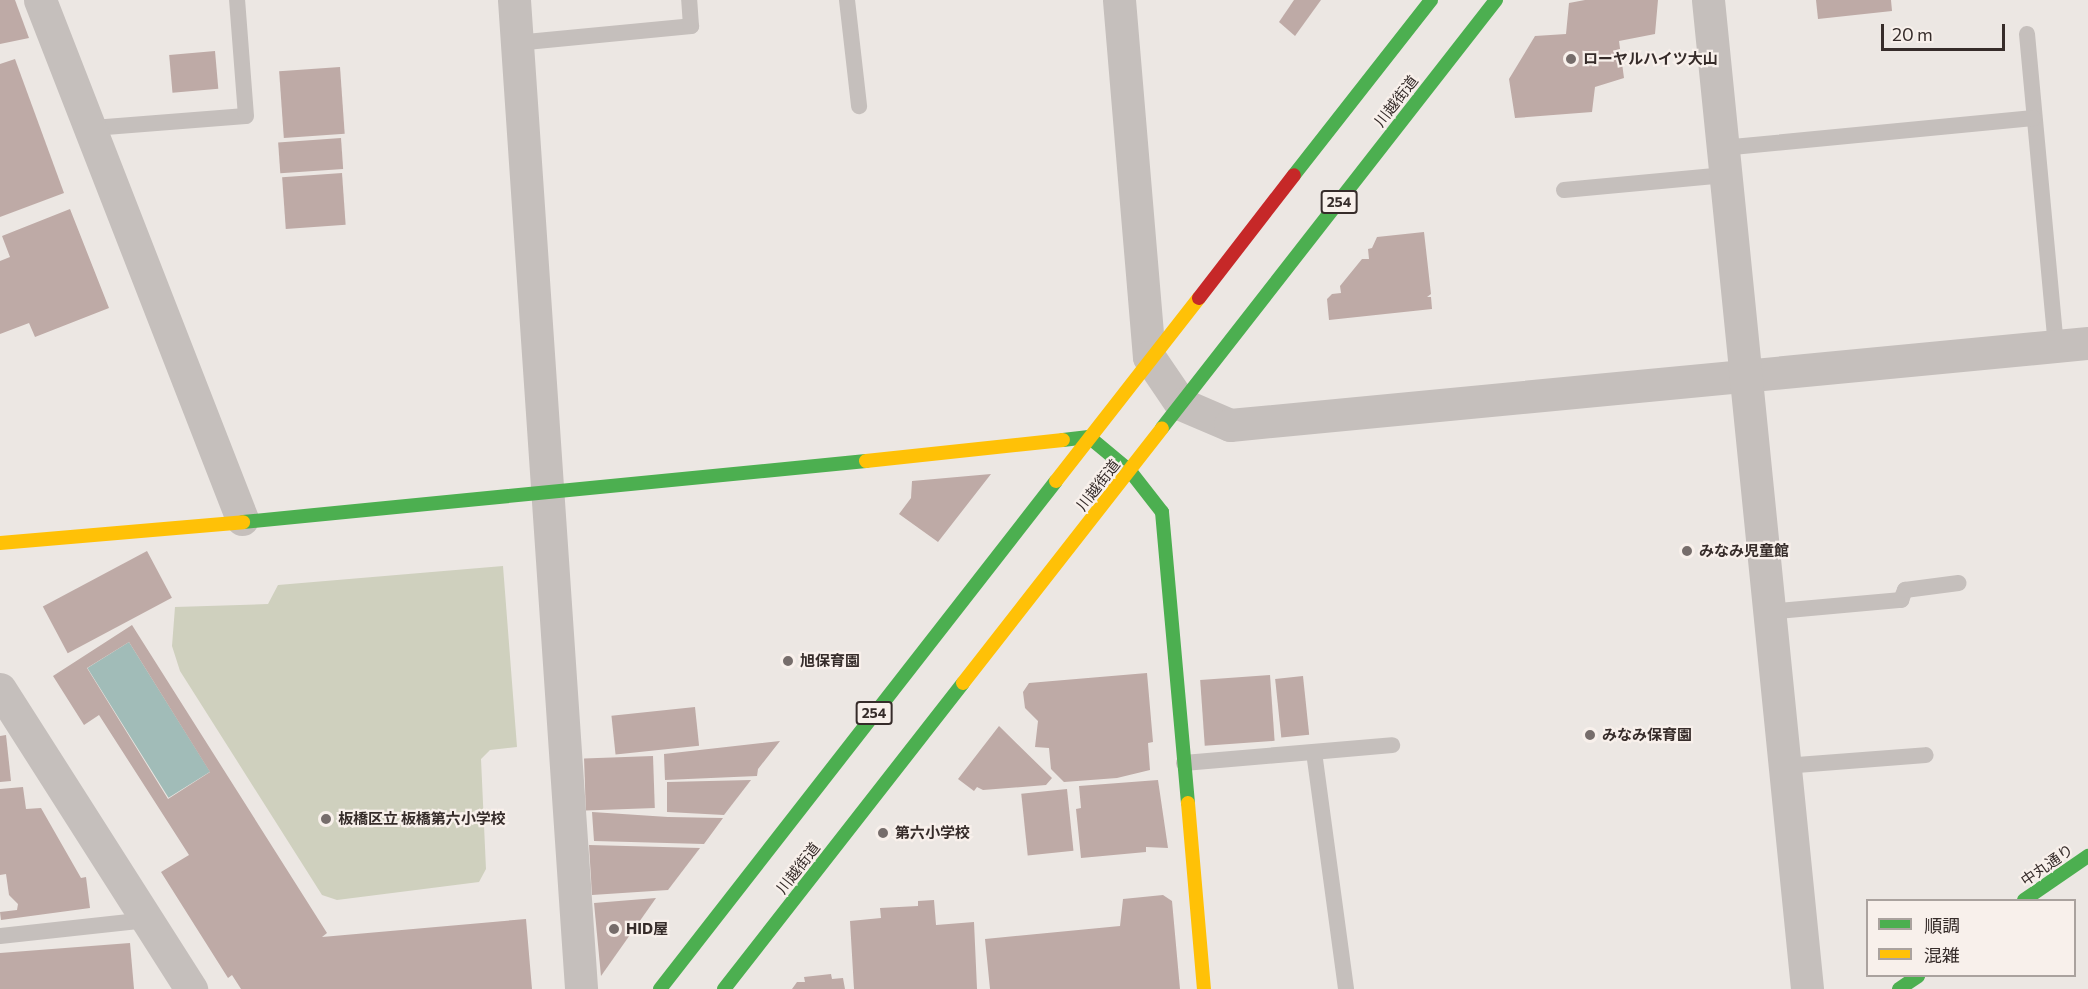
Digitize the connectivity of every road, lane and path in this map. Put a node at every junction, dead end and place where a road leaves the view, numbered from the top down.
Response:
1 (40, 0) edge
2 (237, 0) edge
3 (514, 0) edge
4 (689, 0) edge
5 (847, 0) edge
6 (1119, 0) edge
7 (1431, 0) edge
8 (1496, 0) edge
9 (1708, 0) edge
10 (2027, 34) dead end
11 (516, 43) junction
12 (858, 106) dead end
13 (2034, 118) junction
14 (93, 128) junction
15 (1723, 161) junction
16 (1564, 190) dead end
17 (2088, 343) edge
18 (2056, 346) junction
19 (1149, 357) junction
20 (1744, 377) junction
21 (1181, 404) junction
22 (1089, 437) junction
23 (1130, 471) junction
24 (546, 495) junction
25 (242, 519) junction
26 (0, 543) edge
27 (1959, 583) dead end
28 (1768, 612) junction
29 (1, 692) edge
30 (1392, 745) dead end
31 (1314, 752) junction
32 (1926, 755) dead end
33 (1184, 763) junction
34 (1784, 766) junction
35 (2088, 855) edge
36 (2025, 899) edge
37 (147, 920) junction
38 (0, 936) edge
39 (1915, 977) edge
40 (191, 989) edge
41 (581, 989) edge
42 (660, 989) edge
43 (724, 989) edge
44 (1204, 989) edge
45 (1346, 989) edge
46 (1807, 989) edge
47 (1899, 989) edge

1 - 14 street
2 - 14 lane
3 - 11 street
4 - 11 lane
5 - 12 lane
6 - 19 street
7 - 19 main road, 254
8 - 21 main road, 川越街道 / 254
9 - 15 street
10 - 13 lane
11 - 24 street
13 - 15 lane
13 - 18 lane
14 - 25 street
15 - 16 lane
15 - 20 street
17 - 18 street
18 - 20 street
19 - 21 street
19 - 22 main road, 254
20 - 21 street
20 - 28 street
21 - 23 main road, 川越街道 / 254
22 - 23 main road
22 - 24 main road
22 - 42 main road, 254
23 - 33 main road
23 - 43 main road, 川越街道 / 254
24 - 25 main road
24 - 41 street
25 - 26 main road
27 - 28 lane
28 - 34 street
29 - 37 street
30 - 31 lane
31 - 33 lane
31 - 45 lane
32 - 34 lane
33 - 44 main road
34 - 46 street
35 - 36 main road, 中丸通り
37 - 38 lane
37 - 40 street
39 - 47 main road

